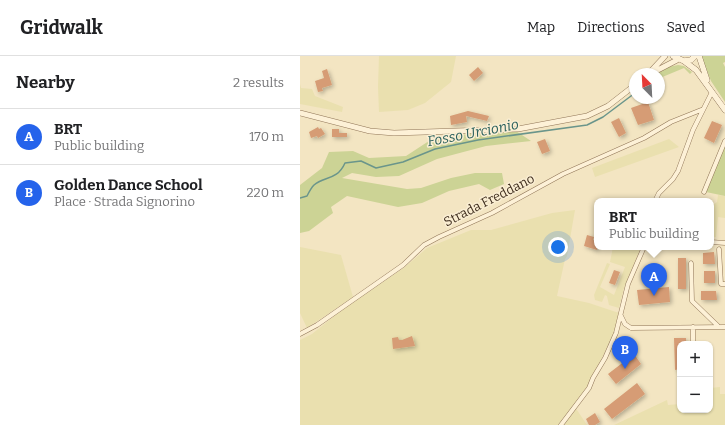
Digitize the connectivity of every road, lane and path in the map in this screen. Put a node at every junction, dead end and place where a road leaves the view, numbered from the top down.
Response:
1 (665, 56) edge
2 (695, 56) edge
3 (699, 56) edge
4 (675, 58) edge
5 (684, 61) junction
6 (654, 68) edge
7 (659, 68) edge
8 (629, 90) edge
9 (712, 91) junction
10 (702, 110) junction
11 (725, 110) edge
12 (300, 113) edge
13 (725, 141) edge
14 (704, 192) dead end
15 (656, 198) edge
16 (714, 242) edge
17 (725, 243) edge
18 (719, 249) dead end
19 (643, 250) edge
20 (691, 263) dead end
21 (725, 284) edge
22 (620, 315) junction
23 (693, 327) junction
24 (719, 327) junction
25 (725, 327) edge
26 (300, 334) edge
27 (693, 341) edge
28 (561, 425) edge

1 - 6 street
2 - 5 main road
3 - 9 main road
4 - 5 main road
4 - 7 street
5 - 9 main road
8 - 12 street
9 - 10 street
9 - 11 main road
10 - 15 street
10 - 26 street, Strada Freddano
13 - 14 street
16 - 17 street
18 - 21 street
19 - 22 street
20 - 24 street
22 - 23 street
22 - 28 street
23 - 24 street
23 - 27 street
24 - 25 street

